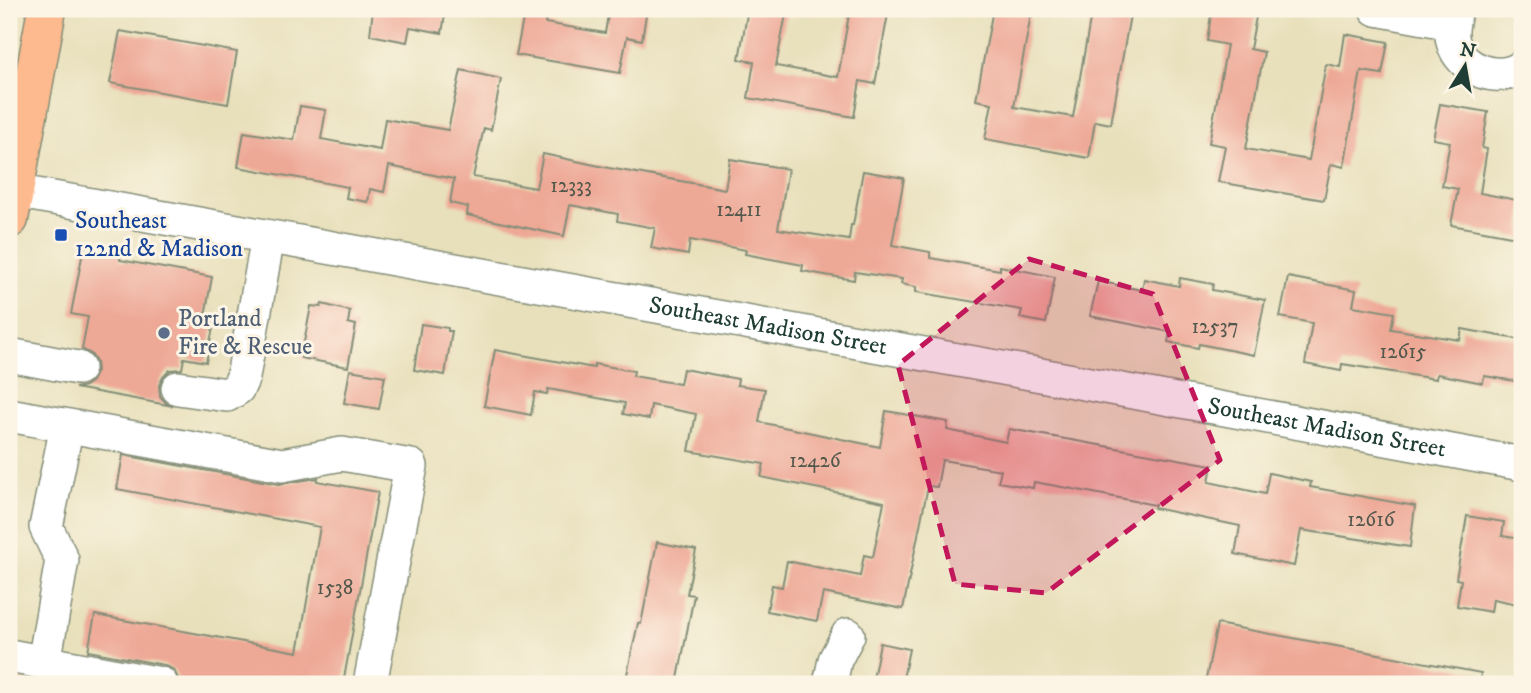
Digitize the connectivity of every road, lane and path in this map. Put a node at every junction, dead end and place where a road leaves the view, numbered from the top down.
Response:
1 (47, 9) edge
2 (1376, 9) edge
3 (1454, 16) edge
4 (1522, 67) edge
5 (11, 205) edge
6 (268, 237) junction
7 (9, 355) edge
8 (78, 368) dead end
9 (178, 388) dead end
10 (9, 415) edge
11 (67, 426) junction
12 (1522, 464) edge
13 (848, 635) dead end
14 (9, 656) edge
15 (44, 663) junction
16 (161, 684) edge
17 (370, 684) edge
18 (830, 684) edge

1 - 5 main road
2 - 3 street
3 - 4 street
5 - 6 street, Southeast Madison Street
6 - 9 street
6 - 12 street, Southeast Madison Street
7 - 8 street
10 - 11 street
11 - 15 street
11 - 17 street
13 - 18 street
14 - 15 street
15 - 16 street

